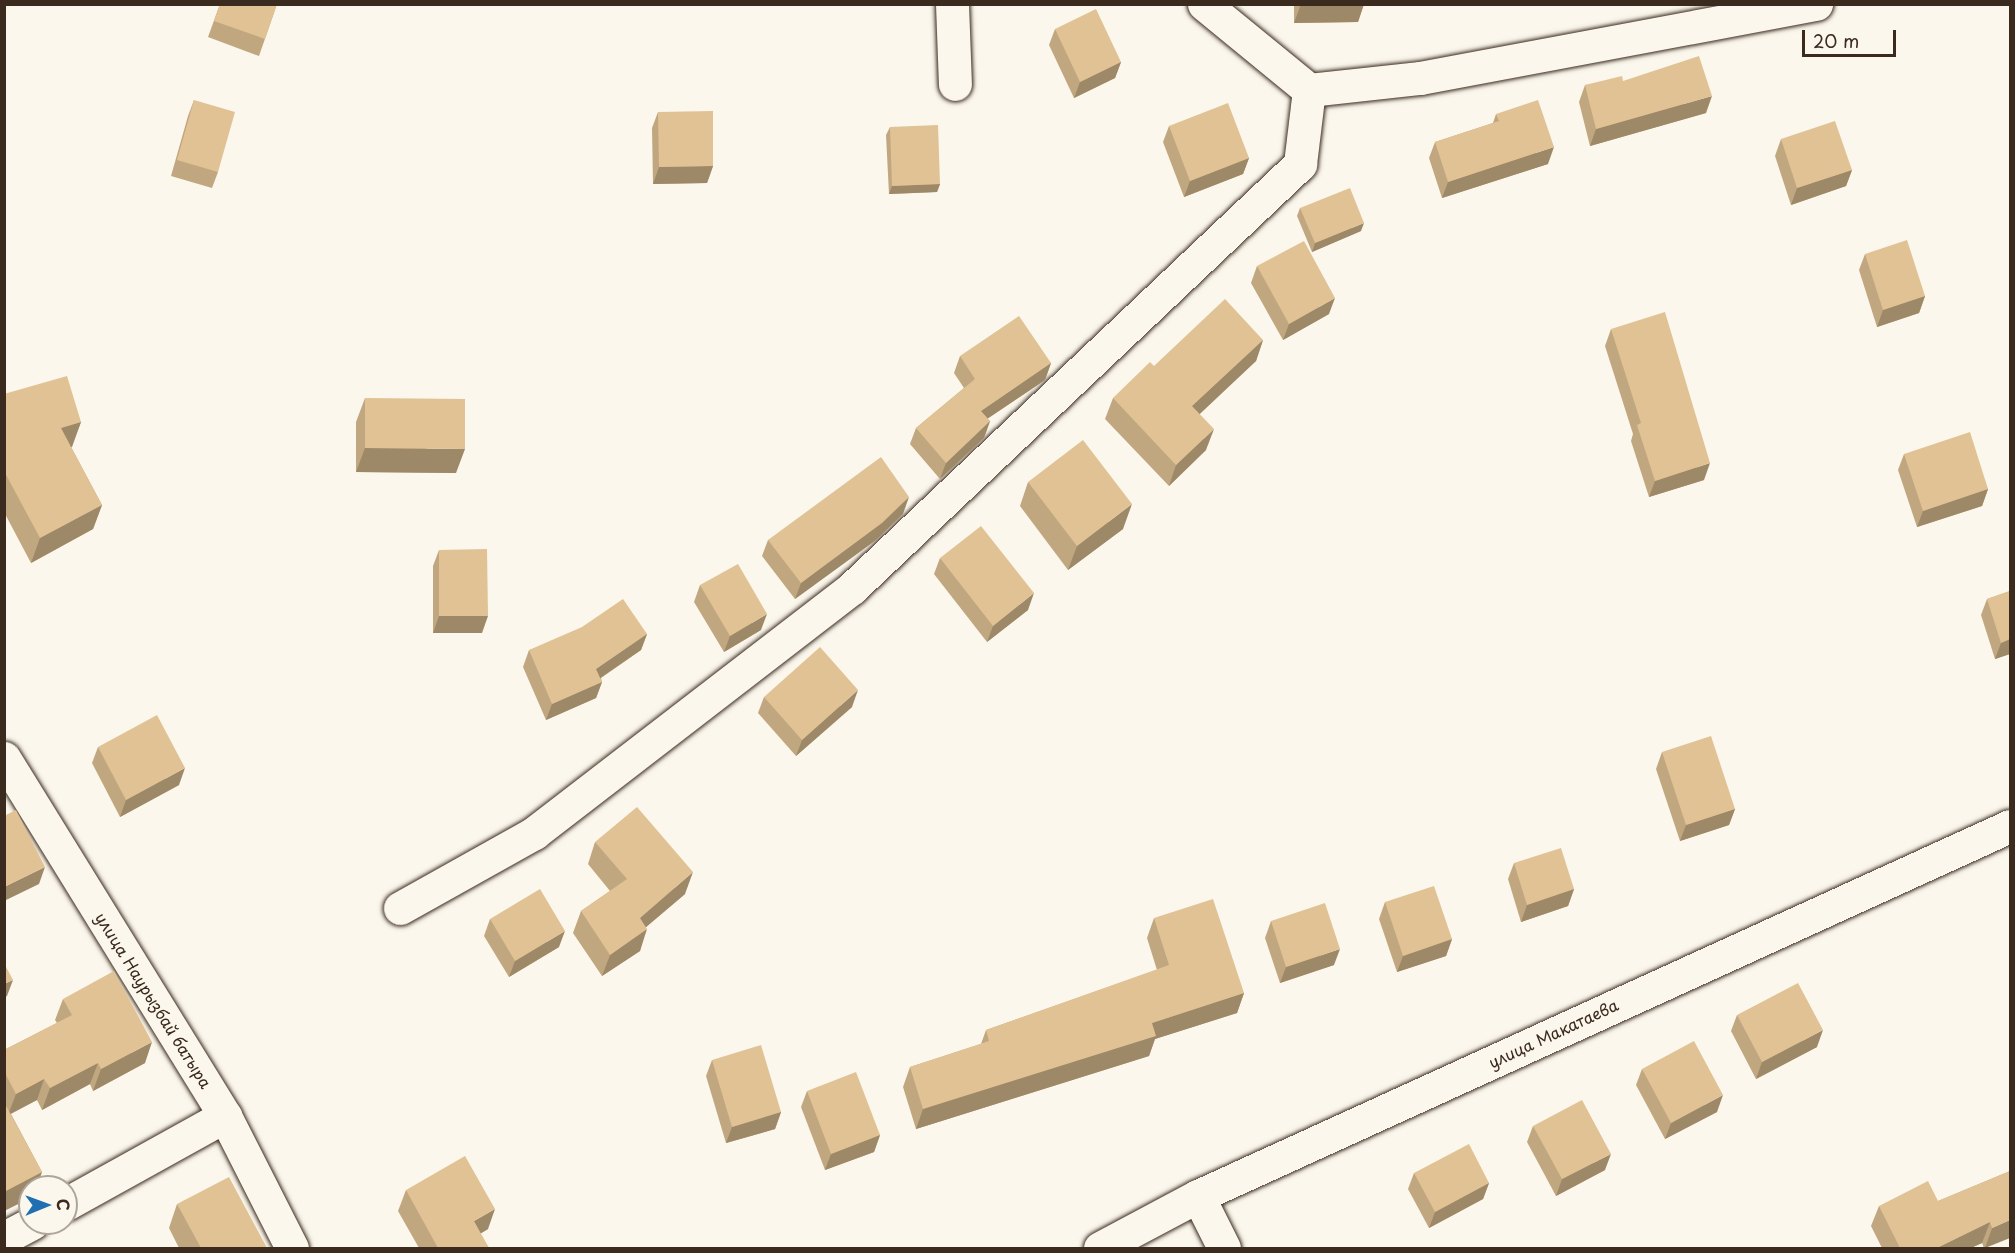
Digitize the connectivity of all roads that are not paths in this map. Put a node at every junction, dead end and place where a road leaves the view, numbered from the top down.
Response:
1 (952, 4) edge
2 (1204, 4) edge
3 (1816, 4) edge
4 (955, 84) dead end
5 (1309, 90) junction
6 (4, 759) edge
7 (2010, 826) edge
8 (400, 908) dead end
9 (225, 1116) junction
10 (1198, 1196) junction
11 (78, 1197) edge
12 (18, 1230) edge
13 (4, 1238) edge
14 (292, 1248) edge
15 (1100, 1248) edge
16 (1224, 1248) edge

1 - 4 street
2 - 5 street
3 - 5 street
5 - 8 street
6 - 9 street, улица Наурызбай батыра
7 - 10 street, улица Макатаева
9 - 11 street
9 - 14 street, улица Наурызбай батыра
10 - 15 street, улица Макатаева
10 - 16 street
12 - 13 street

